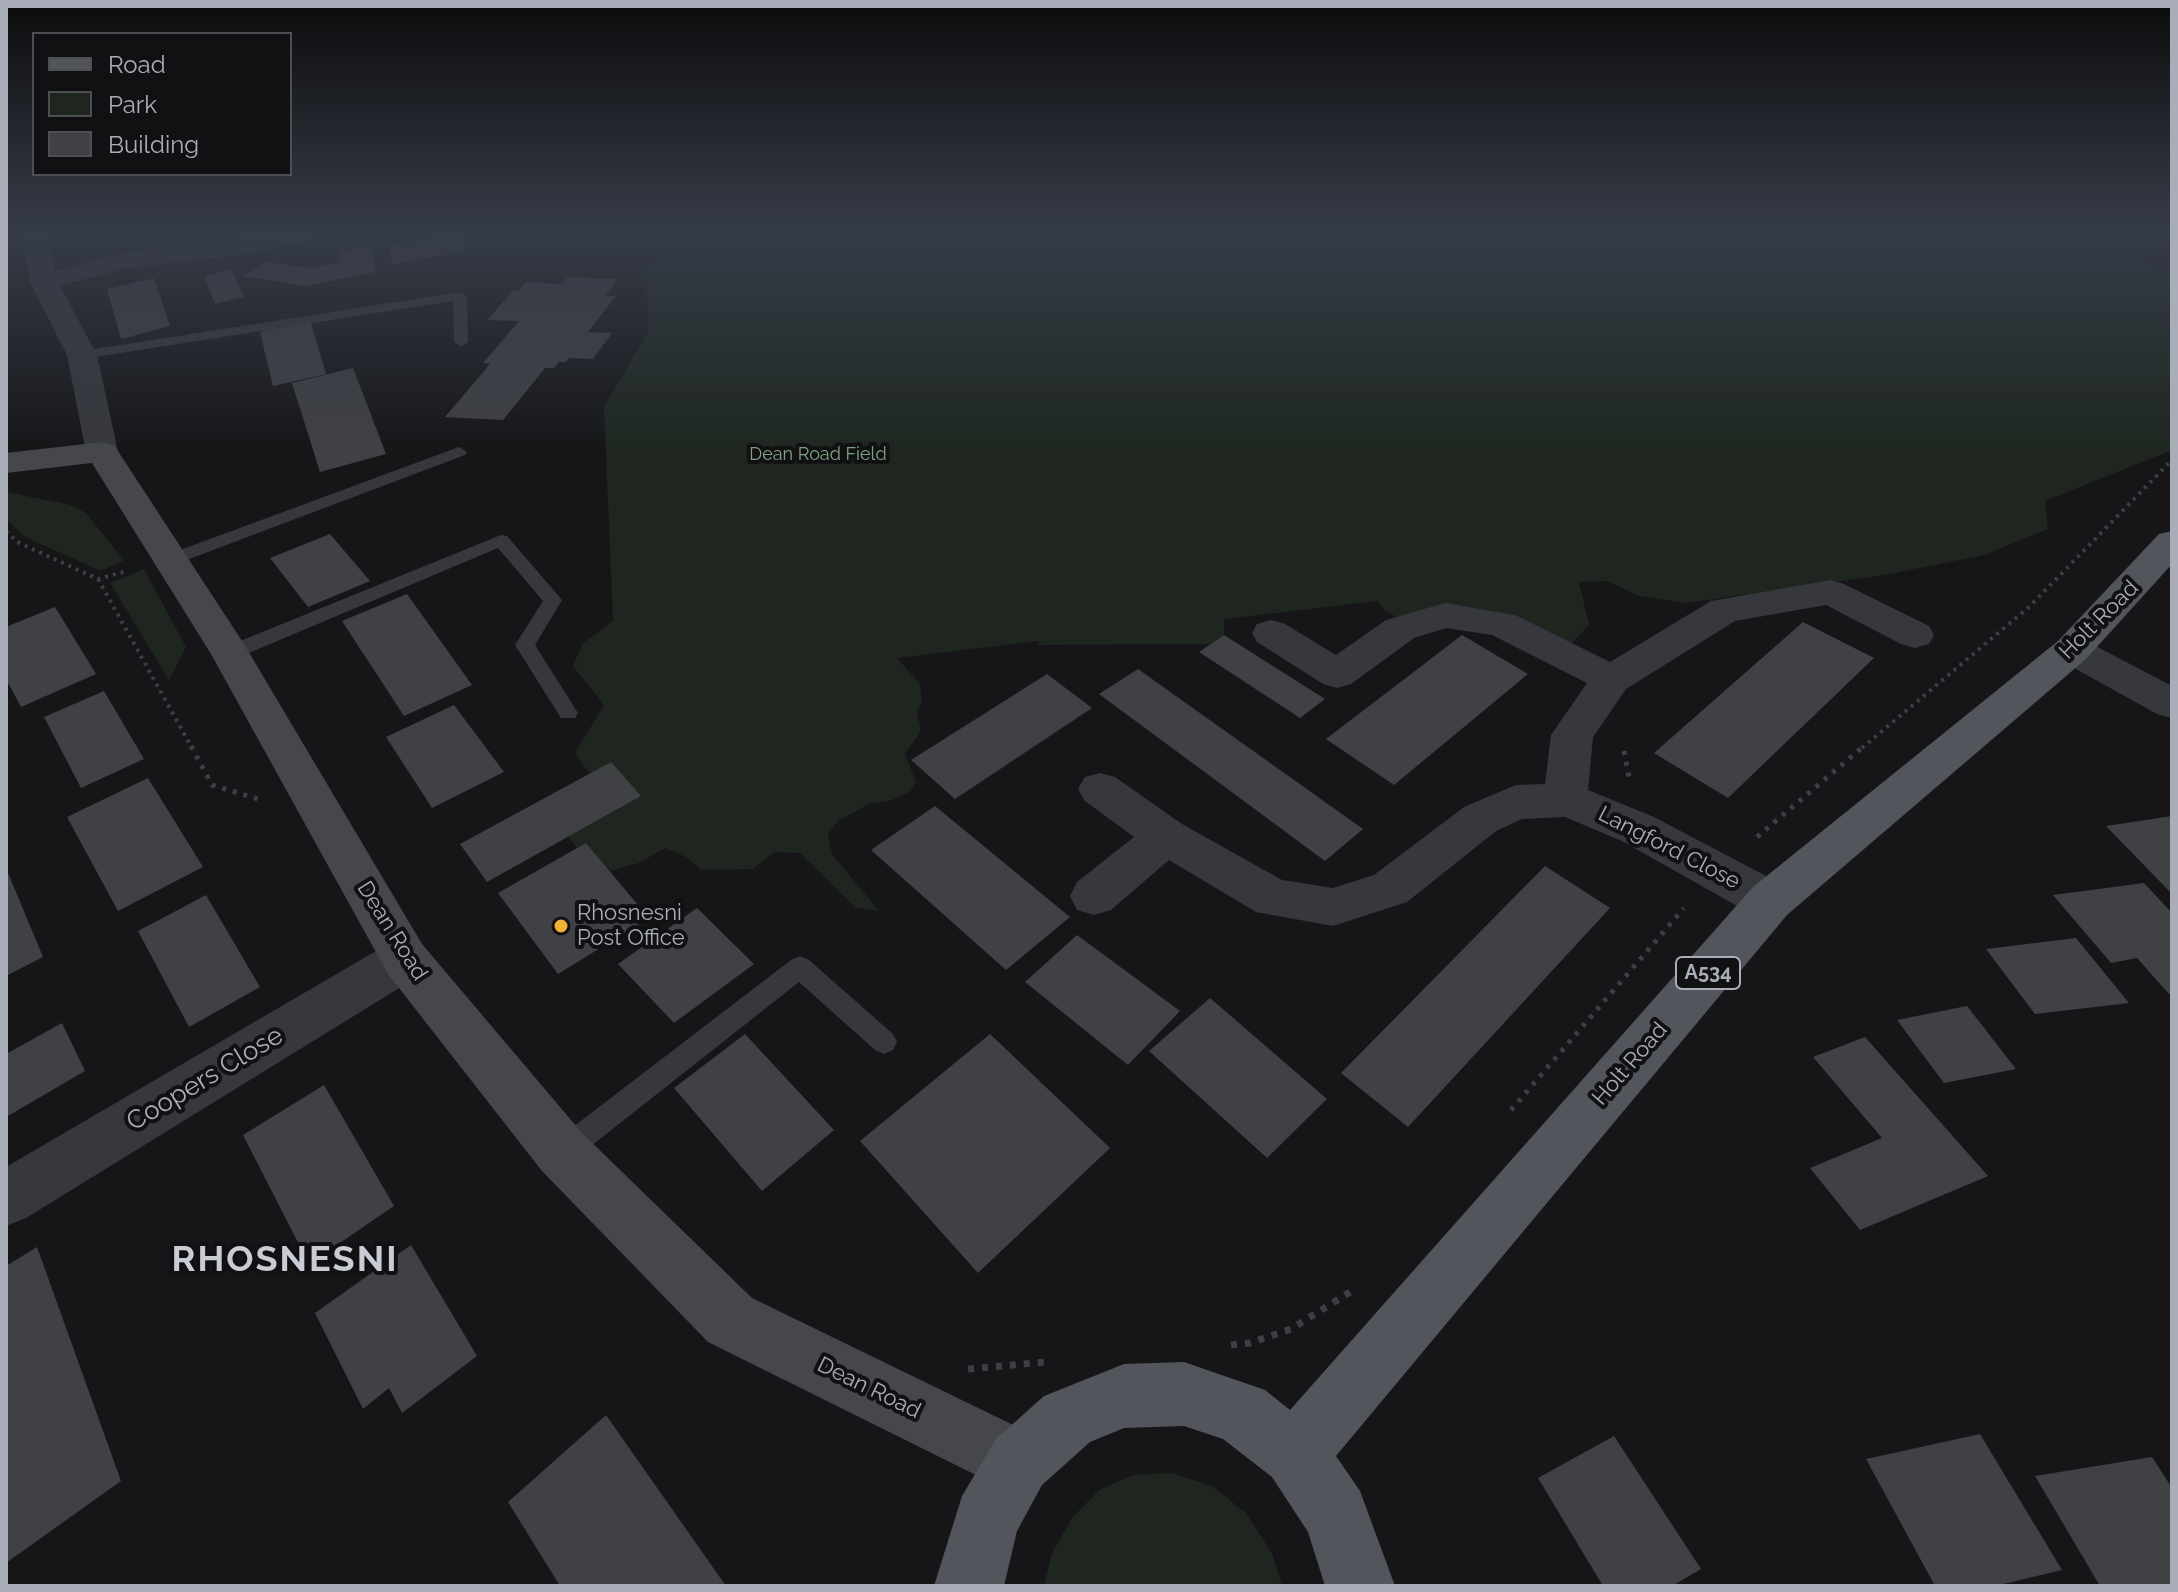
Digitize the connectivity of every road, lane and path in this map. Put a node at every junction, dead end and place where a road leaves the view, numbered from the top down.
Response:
1 (58, 308) edge
2 (381, 308) edge
3 (460, 308) edge
4 (461, 342) dead end
5 (82, 355) junction
6 (102, 452) junction
7 (459, 452) dead end
8 (2172, 460) edge
9 (6, 463) edge
10 (6, 531) edge
11 (2172, 542) edge
12 (170, 560) junction
13 (98, 579) junction
14 (1271, 633) dead end
15 (1915, 635) dead end
16 (2072, 650) junction
17 (230, 653) junction
18 (1612, 679) junction
19 (2172, 704) edge
20 (568, 713) dead end
21 (1100, 789) dead end
22 (1565, 800) junction
23 (325, 819) junction
24 (1166, 836) junction
25 (1715, 871) junction
26 (1094, 896) dead end
27 (1770, 901) junction
28 (405, 959) junction
29 (884, 1042) dead end
30 (1507, 1114) dead end
31 (562, 1152) junction
32 (6, 1198) edge
33 (1362, 1284) dead end
34 (1219, 1346) dead end
35 (1048, 1361) dead end
36 (955, 1370) dead end
37 (1295, 1454) junction
38 (1019, 1462) junction
39 (969, 1586) edge
40 (1360, 1586) edge

1 - 5 street, Dean Road
2 - 5 lane
3 - 4 lane
5 - 6 street, Dean Road
6 - 9 main road
6 - 12 main road, Dean Road
7 - 12 lane
8 - 25 path
10 - 13 path
11 - 16 main road, Holt Road / A534
12 - 13 path
12 - 17 main road, Dean Road
13 - 23 path
14 - 18 street
15 - 18 street
16 - 19 street
16 - 27 main road, Holt Road / A534
17 - 20 lane
17 - 23 main road, Dean Road
18 - 22 street
21 - 24 street, Langford Close
22 - 24 street, Langford Close
22 - 25 street, Langford Close
23 - 28 main road, Dean Road
24 - 26 street
25 - 27 street, Langford Close
25 - 30 path
27 - 37 main road, Holt Road / A534
28 - 31 main road, Dean Road
28 - 32 street, Coopers Close
29 - 31 lane
31 - 38 main road, Dean Road
33 - 34 path
35 - 36 path
37 - 38 main road
37 - 40 main road
38 - 39 main road

